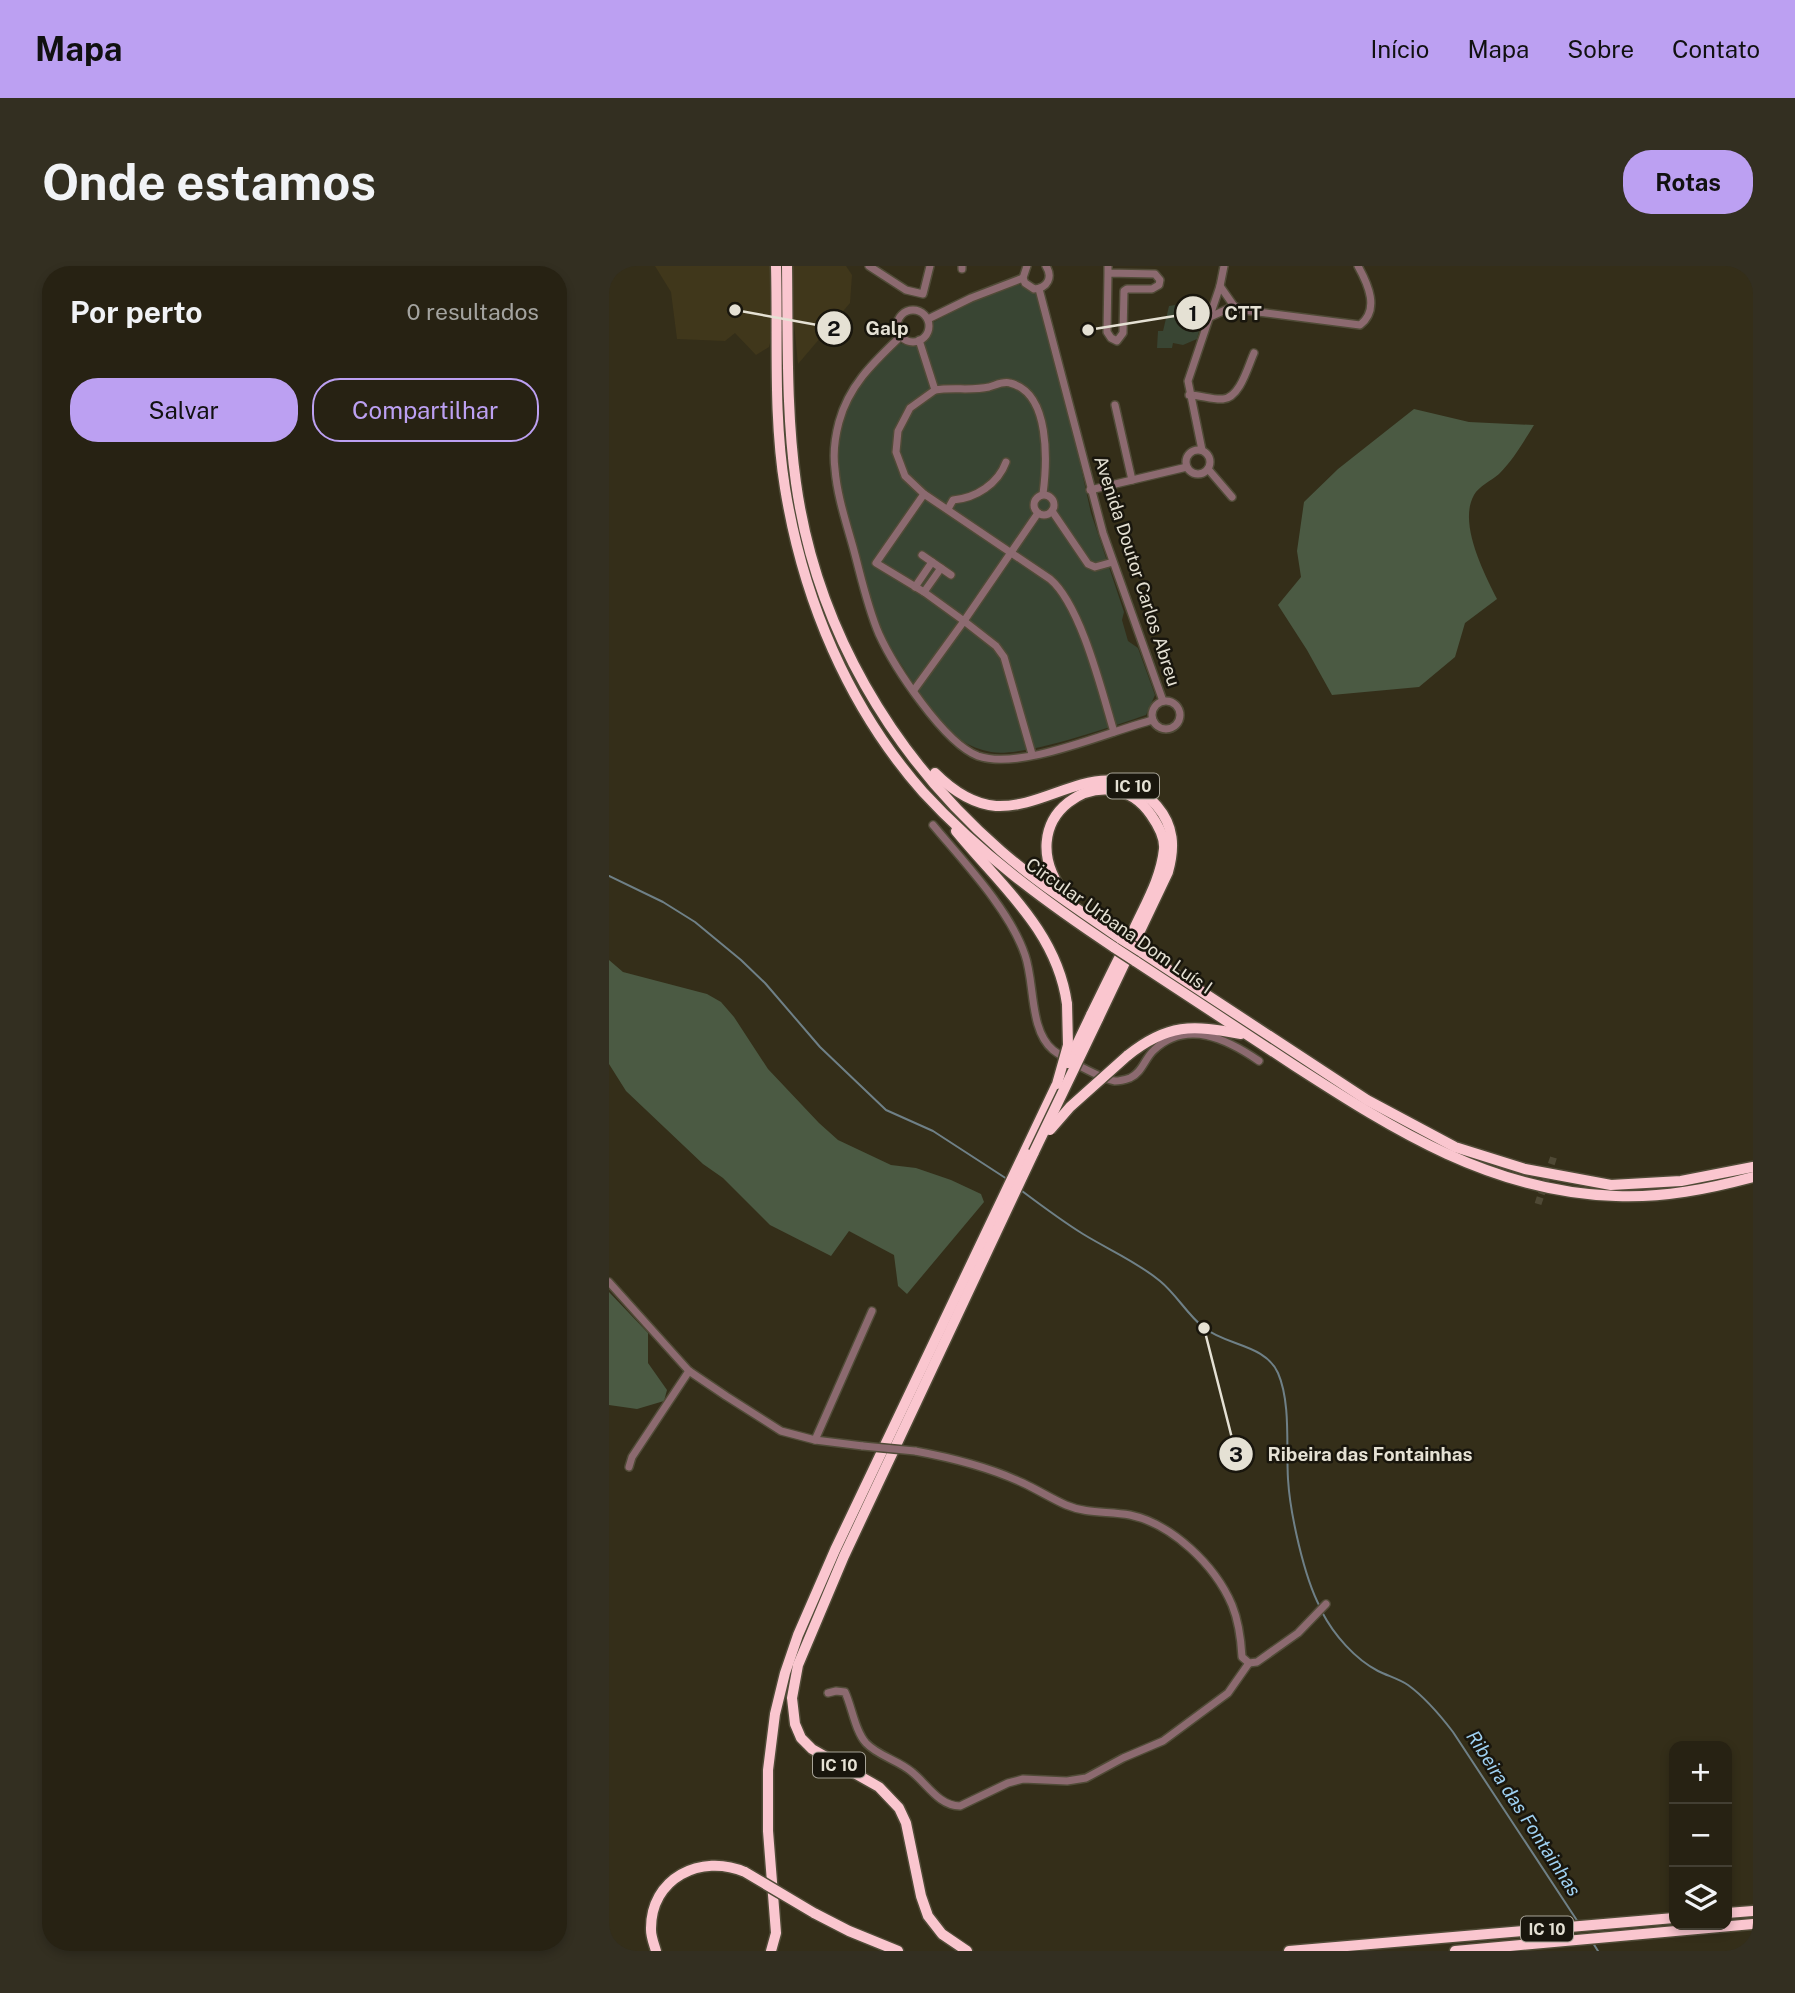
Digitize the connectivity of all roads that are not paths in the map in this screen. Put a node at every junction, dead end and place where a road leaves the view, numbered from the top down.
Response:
1 (776, 266) edge
2 (787, 266) edge
3 (869, 266) edge
4 (930, 266) edge
5 (1027, 266) edge
6 (1046, 266) edge
7 (1224, 266) edge
8 (1358, 266) edge
9 (1108, 270) edge
10 (1156, 270) edge
11 (1023, 278) junction
12 (1220, 286) junction
13 (1039, 289) junction
14 (923, 294) junction
15 (1234, 306) junction
16 (918, 311) junction
17 (1210, 317) junction
18 (928, 319) junction
19 (900, 337) junction
20 (919, 340) junction
21 (1254, 353) dead end
22 (935, 390) junction
23 (1189, 394) junction
24 (1115, 405) dead end
25 (1202, 450) junction
26 (1006, 462) dead end
27 (1188, 467) junction
28 (1208, 470) junction
29 (1132, 480) junction
30 (1090, 490) junction
31 (923, 494) junction
32 (1043, 494) junction
33 (1232, 497) dead end
34 (948, 509) junction
35 (1052, 511) junction
36 (1038, 513) junction
37 (1011, 553) junction
38 (922, 555) dead end
39 (932, 562) junction
40 (1113, 562) junction
41 (877, 563) junction
42 (941, 568) junction
43 (859, 569) junction
44 (951, 575) dead end
45 (915, 587) junction
46 (924, 592) junction
47 (964, 621) junction
48 (914, 690) junction
49 (1163, 701) junction
50 (1153, 720) junction
51 (1114, 732) junction
52 (897, 737) junction
53 (1032, 754) junction
54 (923, 791) junction
55 (933, 825) dead end
56 (1085, 914) junction
57 (1118, 944) junction
58 (1137, 956) junction
59 (1095, 1017) junction
60 (1249, 1036) junction
61 (1259, 1061) dead end
62 (1057, 1084) junction
63 (1034, 1152) junction
64 (1753, 1167) edge
65 (1753, 1180) edge
66 (609, 1283) edge
67 (873, 1311) dead end
68 (689, 1371) junction
69 (815, 1440) junction
70 (629, 1467) dead end
71 (1327, 1604) dead end
72 (1249, 1663) junction
73 (828, 1693) dead end
74 (1753, 1911) edge
75 (1732, 1913) edge
76 (1669, 1918) edge
77 (1753, 1924) edge
78 (656, 1951) edge
79 (771, 1951) edge
80 (898, 1951) edge
81 (967, 1951) edge
82 (1289, 1951) edge
83 (1455, 1951) edge

1 - 54 highway, Circular Urbana Dom Luís I
2 - 52 highway, Circular Urbana Dom Luís I
3 - 14 street
4 - 14 street
5 - 11 street
6 - 13 street
7 - 12 street
8 - 15 street
9 - 10 street
9 - 10 street
11 - 13 street
11 - 18 street
12 - 15 street
12 - 17 street
13 - 30 street, Avenida Doutor Carlos Abreu
14 - 16 street
15 - 17 street
16 - 18 street
16 - 19 street
17 - 23 street
18 - 20 street
19 - 20 street
19 - 43 street
20 - 22 street
21 - 23 street
22 - 31 street
22 - 32 street
23 - 25 street
24 - 29 street
25 - 27 street
25 - 28 street
26 - 34 street
27 - 28 street
27 - 29 street
28 - 33 street
29 - 30 street
30 - 40 street, Avenida Doutor Carlos Abreu
31 - 34 street
31 - 41 street
32 - 35 street
32 - 36 street
34 - 37 street
35 - 36 street
35 - 40 street
36 - 37 street
37 - 47 street
37 - 51 street
38 - 39 street
39 - 42 street
39 - 45 street
40 - 49 street, Avenida Doutor Carlos Abreu
41 - 43 street
41 - 45 street
42 - 44 street
42 - 46 street
43 - 48 street
45 - 46 street
46 - 47 street
47 - 48 street
47 - 53 street
48 - 53 street
49 - 50 street
49 - 50 street
50 - 51 street
51 - 53 street
52 - 56 highway, Circular Urbana Dom Luís I
52 - 59 highway, IC 10
54 - 57 highway, Circular Urbana Dom Luís I
54 - 62 highway, IC 10, bridge
55 - 61 street
56 - 57 highway, Circular Urbana Dom Luís I
56 - 59 highway, IC 10
57 - 58 highway, Circular Urbana Dom Luís I, bridge
58 - 60 highway, Circular Urbana Dom Luís I
58 - 64 highway, Circular Urbana Dom Luís I
59 - 62 highway, IC 10, bridge
59 - 63 highway, IC 10, bridge
60 - 63 highway, IC 10, bridge
60 - 65 highway, Circular Urbana Dom Luís I
62 - 79 highway, IC 10
63 - 81 highway, IC 10
66 - 68 street
67 - 69 street
68 - 69 street
68 - 70 street
69 - 72 street, bridge
71 - 72 street
72 - 73 street
74 - 75 highway
76 - 82 highway, IC 10
77 - 83 highway, IC 10
78 - 80 highway, bridge

